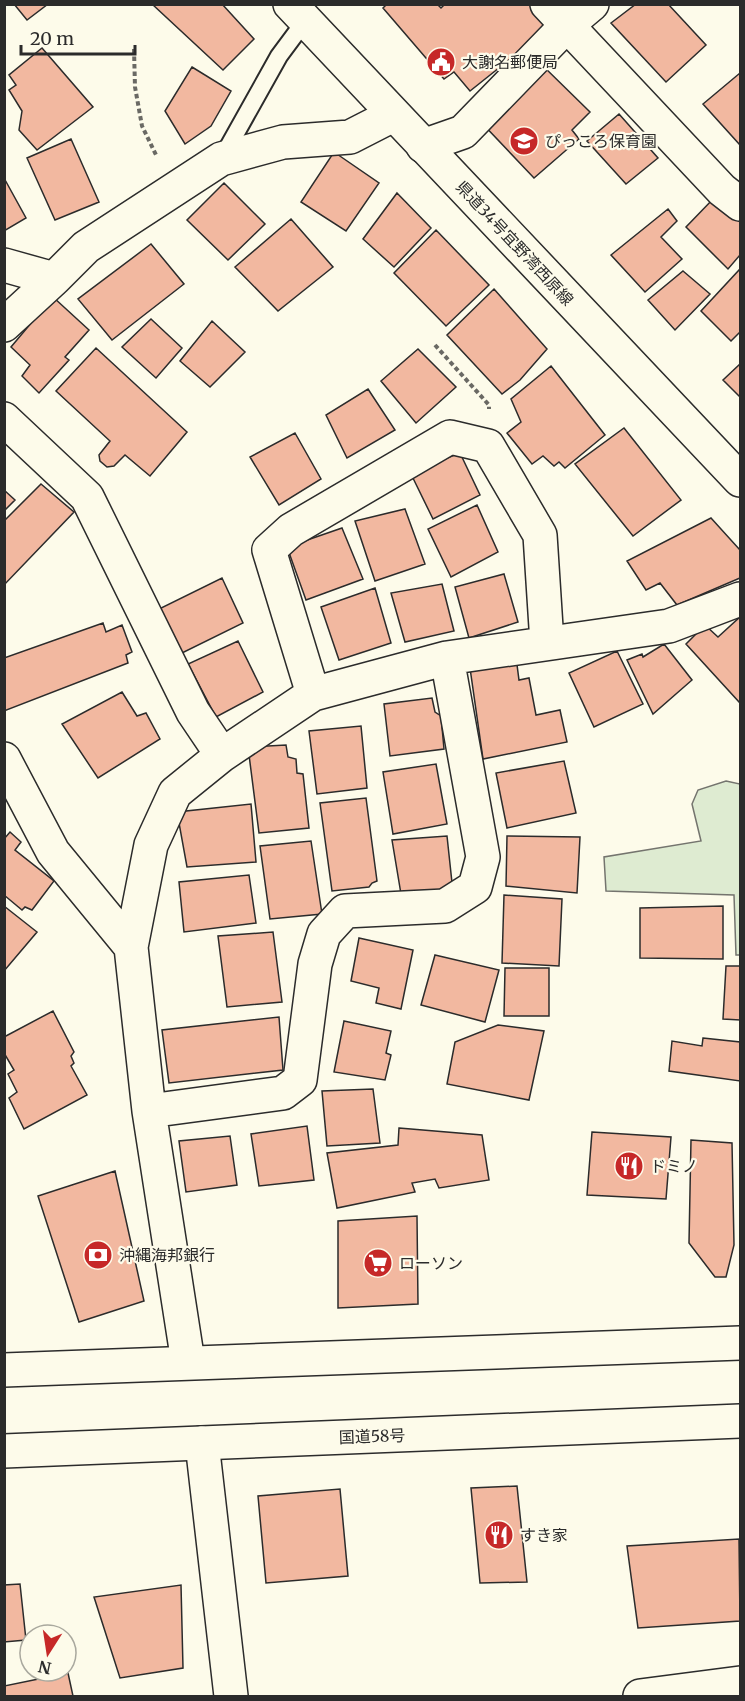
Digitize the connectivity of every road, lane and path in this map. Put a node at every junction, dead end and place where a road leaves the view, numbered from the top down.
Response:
1 (592, 4) edge
2 (297, 13) edge
3 (557, 15) edge
4 (134, 49) dead end
5 (393, 115) junction
6 (423, 146) junction
7 (221, 159) junction
8 (173, 190) junction
9 (741, 204) edge
10 (4, 265) edge
11 (54, 279) junction
12 (4, 325) edge
13 (435, 345) dead end
14 (4, 419) edge
15 (488, 446) junction
16 (741, 480) edge
17 (741, 599) edge
18 (547, 643) junction
19 (447, 658) junction
20 (313, 694) junction
21 (222, 755) junction
22 (4, 759) edge
23 (131, 947) junction
24 (149, 1111) junction
25 (741, 1343) edge
26 (188, 1362) junction
27 (4, 1370) edge
28 (741, 1421) edge
29 (202, 1443) junction
30 (4, 1451) edge
31 (741, 1683) edge
32 (231, 1696) edge
33 (640, 1696) edge

1 - 3 main road
2 - 5 main road, 県道34号宜野湾西原線
2 - 7 lane
3 - 6 main road
3 - 9 main road
4 - 8 path
5 - 6 main road, 県道34号宜野湾西原線
5 - 7 main road
6 - 16 main road, 県道34号宜野湾西原線
7 - 8 main road
8 - 11 main road
10 - 11 main road
11 - 12 main road
13 - 15 path
14 - 21 main road
15 - 18 main road
15 - 20 main road
17 - 18 main road
18 - 19 main road
19 - 20 main road
19 - 24 main road
20 - 21 main road
21 - 23 main road
22 - 23 main road
23 - 24 main road
24 - 26 main road
25 - 26 main road
26 - 27 main road
28 - 29 main road, 国道58号
29 - 30 main road, 国道58号
29 - 32 main road
31 - 33 main road

